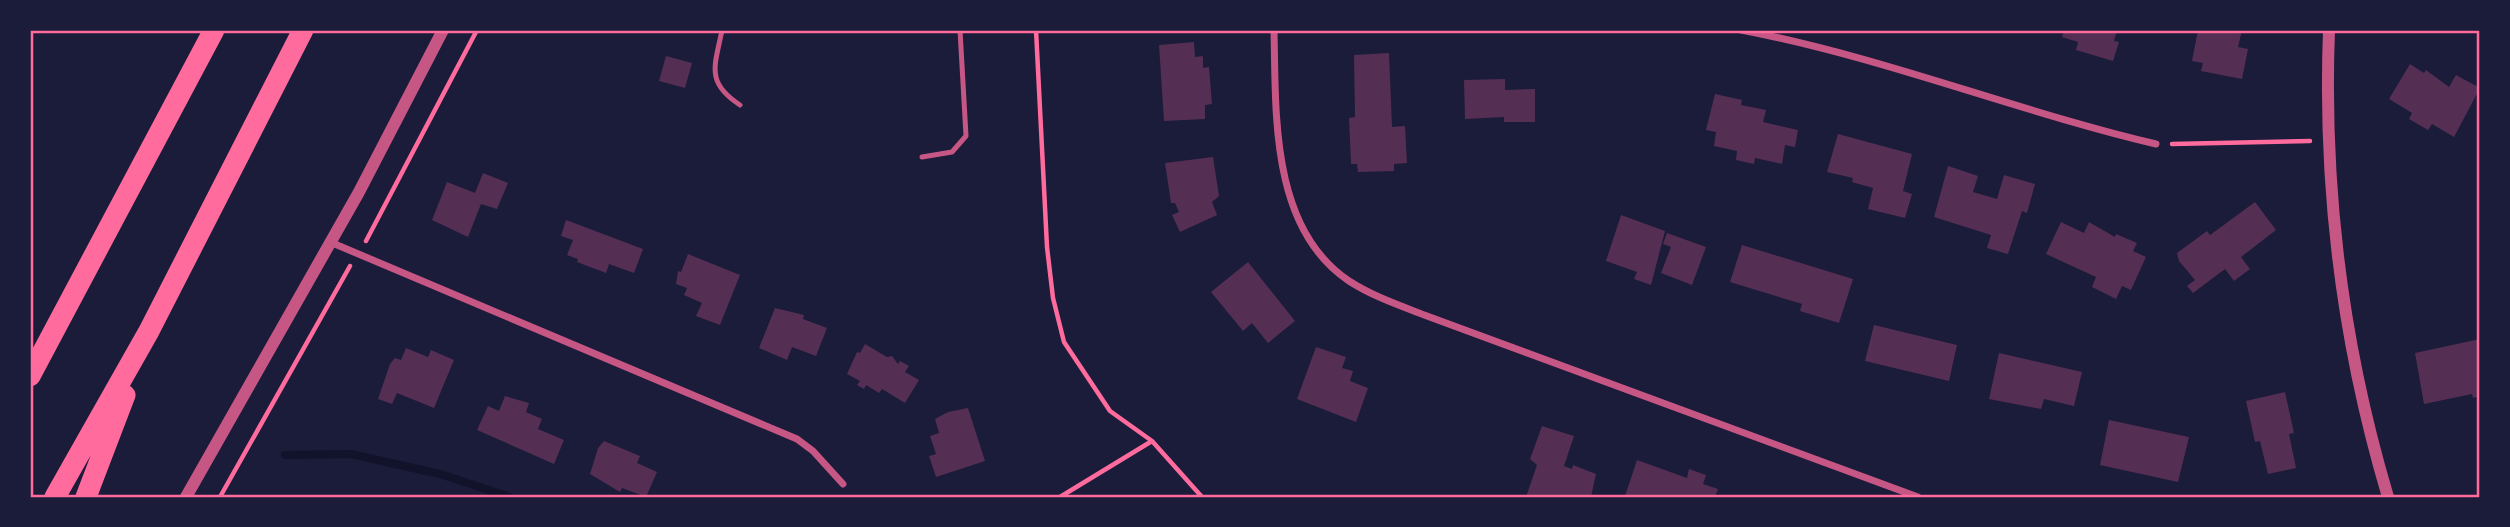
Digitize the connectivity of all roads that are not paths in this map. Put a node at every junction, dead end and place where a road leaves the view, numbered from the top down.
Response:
1 (214, 30) edge
2 (303, 30) edge
3 (443, 30) edge
4 (722, 30) edge
5 (960, 30) edge
6 (1274, 30) edge
7 (1741, 30) edge
8 (2329, 30) edge
9 (740, 105) dead end
10 (2156, 144) road end
11 (922, 157) dead end
12 (330, 242) junction
13 (149, 331) junction
14 (30, 376) edge
15 (843, 484) dead end
16 (55, 497) edge
17 (86, 497) edge
18 (186, 497) edge
19 (1918, 497) edge
20 (2388, 497) edge

1 - 14 highway
2 - 13 highway
3 - 12 street
4 - 9 lane
5 - 11 lane
6 - 19 street
7 - 10 street
8 - 20 street
12 - 15 street
12 - 18 street
13 - 16 highway
13 - 17 highway

